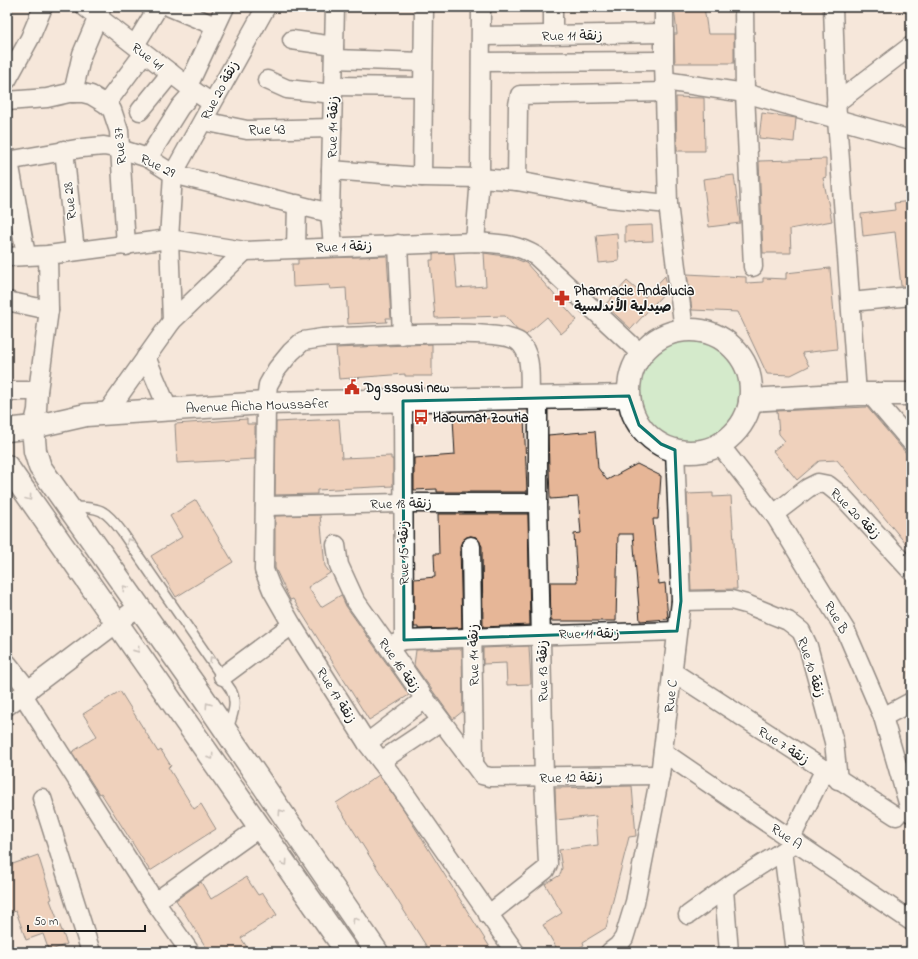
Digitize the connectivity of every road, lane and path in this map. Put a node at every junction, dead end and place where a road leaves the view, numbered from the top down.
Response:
1 (43, 7) edge
2 (158, 7) edge
3 (170, 7) edge
4 (225, 7) edge
5 (266, 7) edge
6 (335, 7) edge
7 (424, 7) edge
8 (481, 7) edge
9 (553, 7) edge
10 (664, 7) edge
11 (744, 7) edge
12 (833, 7) edge
13 (95, 10) edge
14 (215, 26) junction
15 (663, 33) junction
16 (553, 35) junction
17 (482, 36) junction
18 (292, 40) dead end
19 (911, 46) edge
20 (140, 49) junction
21 (334, 52) junction
22 (664, 61) junction
23 (422, 62) junction
24 (482, 62) junction
25 (171, 73) junction
26 (8, 74) edge
27 (267, 80) dead end
28 (665, 86) junction
29 (422, 87) junction
30 (191, 89) junction
31 (333, 90) junction
32 (73, 93) junction
33 (744, 93) junction
34 (7, 101) edge
35 (212, 103) junction
36 (106, 104) junction
37 (140, 111) dead end
38 (836, 111) junction
39 (203, 121) junction
40 (332, 128) junction
41 (911, 140) edge
42 (120, 149) junction
43 (64, 150) junction
44 (148, 158) junction
45 (8, 161) edge
46 (331, 170) junction
47 (173, 174) junction
48 (422, 177) junction
49 (480, 178) junction
50 (517, 181) junction
51 (297, 204) junction
52 (668, 204) junction
53 (330, 213) junction
54 (170, 239) junction
55 (475, 242) junction
56 (398, 244) junction
57 (126, 246) junction
58 (333, 246) junction
59 (296, 248) junction
60 (75, 251) junction
61 (244, 251) junction
62 (26, 255) junction
63 (48, 255) junction
64 (7, 256) edge
65 (753, 267) dead end
66 (911, 296) edge
67 (7, 301) edge
68 (852, 302) junction
69 (49, 310) junction
70 (172, 321) junction
71 (684, 330) junction
72 (402, 335) junction
73 (641, 354) junction
74 (146, 357) junction
75 (7, 391) edge
76 (38, 391) junction
77 (864, 394) junction
78 (911, 394) edge
79 (629, 396) junction
80 (534, 398) junction
81 (750, 400) junction
82 (403, 401) junction
83 (266, 403) junction
84 (168, 409) junction
85 (106, 414) junction
86 (33, 427) junction
87 (7, 430) edge
88 (911, 442) edge
89 (719, 444) junction
90 (675, 450) junction
91 (7, 466) edge
92 (402, 503) junction
93 (538, 503) junction
94 (265, 506) junction
95 (67, 507) junction
96 (774, 514) junction
97 (336, 545) dead end
98 (472, 546) dead end
99 (911, 571) edge
100 (681, 601) junction
101 (138, 607) junction
102 (117, 622) junction
103 (292, 625) junction
104 (677, 631) junction
105 (542, 634) junction
106 (473, 638) junction
107 (404, 640) junction
108 (388, 647) junction
109 (7, 663) edge
110 (673, 672) junction
111 (223, 676) junction
112 (26, 693) junction
113 (425, 699) junction
114 (911, 702) edge
115 (7, 706) edge
116 (883, 717) junction
117 (441, 722) junction
118 (227, 733) junction
119 (367, 743) junction
120 (663, 752) junction
121 (381, 762) junction
122 (478, 769) junction
123 (831, 775) junction
124 (660, 776) junction
125 (544, 778) junction
126 (907, 783) edge
127 (42, 798) dead end
128 (903, 815) edge
129 (260, 827) junction
130 (790, 844) junction
131 (724, 890) junction
132 (155, 902) junction
133 (488, 915) junction
134 (688, 915) dead end
135 (911, 921) edge
136 (91, 952) edge
137 (190, 952) edge
138 (347, 952) edge
139 (377, 952) edge
140 (515, 952) edge
141 (610, 952) edge
142 (729, 952) edge
143 (796, 952) edge

1 - 26 street
2 - 20 street
3 - 14 street
4 - 14 street
5 - 35 street, Rue 20 زنقة
6 - 21 street, Rue 14 زنقة
7 - 23 street
8 - 17 street
9 - 16 street
10 - 15 street
11 - 33 street
12 - 38 street
13 - 20 street, Rue 41
13 - 32 street
14 - 30 street
15 - 16 street, Rue 11 زنقة
15 - 22 street
16 - 17 street, Rue 11 زنقة
17 - 24 street
18 - 21 street
19 - 38 street
20 - 25 street, Rue 41
20 - 36 street
21 - 23 street
21 - 31 street, Rue 14 زنقة
22 - 24 street
22 - 28 street
23 - 29 street
24 - 49 street
25 - 30 street, Rue 41
25 - 37 street
27 - 31 street
28 - 33 street
28 - 50 street
28 - 52 street
29 - 31 street
29 - 48 street
30 - 35 street, Rue 41
30 - 44 street
31 - 40 street, Rue 14 زنقة
32 - 34 street
32 - 36 street
33 - 38 street
33 - 65 street
35 - 39 street, Rue 20 زنقة
36 - 42 street, Rue 37
38 - 41 street
38 - 68 street
39 - 40 street, Rue 43
39 - 47 street, Rue 20 زنقة
40 - 46 street, Rue 14 زنقة
42 - 43 street, Rue 29
42 - 44 street, Rue 29
42 - 57 street, Rue 37
43 - 45 street, Rue 29
43 - 60 street, Rue 28
44 - 47 street, Rue 29
45 - 62 street
46 - 48 street
46 - 53 street, Rue 14 زنقة
47 - 51 street, Rue 29
47 - 54 street
48 - 49 street
49 - 50 street
49 - 55 street
50 - 52 street
51 - 53 street, Rue 29
51 - 59 street
52 - 71 street
53 - 58 street, Rue 14 زنقة
54 - 57 street, Rue 1 زنقة
54 - 61 street, Rue 1 زنقة
54 - 70 street
55 - 56 street, Rue 1 زنقة
55 - 73 street, Rue 1 زنقة
56 - 58 street, Rue 1 زنقة
56 - 72 street
57 - 60 street, Rue 1 زنقة
58 - 59 street, Rue 1 زنقة
59 - 61 street, Rue 1 زنقة
60 - 63 street, Rue 1 زنقة
61 - 70 street
62 - 63 street, Rue 1 زنقة
62 - 64 street, Rue 1 زنقة
63 - 69 street
66 - 68 street
67 - 69 street
68 - 77 street
69 - 76 street
70 - 74 street
71 - 73 street
71 - 81 street
72 - 80 street, Rue 13 زنقة
72 - 83 street, Rue 17 زنقة
73 - 79 street
74 - 84 street
74 - 85 street
75 - 76 street
76 - 86 street
77 - 78 street
77 - 81 street
77 - 88 street
79 - 80 street, Avenue Aicha Moussafer
79 - 90 street
80 - 82 street, Avenue Aicha Moussafer
80 - 93 street, Rue 13 زنقة
81 - 89 street
82 - 83 street, Avenue Aicha Moussafer
82 - 92 street, Rue 15 زنقة
83 - 84 street, Avenue Aicha Moussafer
83 - 94 street, Rue 17 زنقة
84 - 85 street, Avenue Aicha Moussafer
85 - 86 street, Avenue Aicha Moussafer
86 - 87 street, Avenue Aicha Moussafer
86 - 95 street
89 - 90 street
89 - 96 street, Rue B
90 - 100 street, Rue C
91 -> 102 street
92 - 93 street, Rue 18 زنقة
92 - 94 street, Rue 18 زنقة
92 - 107 street, Rue 15 زنقة
93 - 105 street, Rue 13 زنقة
94 - 103 street, Rue 17 زنقة
101 -> 95 street
111 -> 95 lane
96 - 99 street, Rue 20 زنقة
96 - 116 street, Rue B
97 - 108 street, Rue 16 زنقة
98 - 106 street, Rue 14 زنقة
100 - 104 street, Rue C
100 - 123 street, Rue 10 زنقة
101 - 102 street
118 -> 101 street
102 - 112 street
102 -> 129 street
103 - 111 street
103 - 119 street, Rue 17 زنقة
104 - 105 street, Rue 11 زنقة
104 - 110 street, Rue C
105 - 106 street, Rue 11 زنقة
105 - 125 street, Rue 13 زنقة
106 - 107 street, Rue 11 زنقة
106 - 122 street, Rue 14 زنقة
107 - 108 street
108 - 113 street, Rue 16 زنقة
109 - 112 street
110 - 120 street, Rue C
110 - 123 street, Rue 7 زنقة
111 - 118 lane
112 - 115 street
112 - 132 street
113 - 117 street, Rue 16 زنقة
113 - 119 street
114 - 116 street
116 - 126 street, Rue B
117 - 121 street
117 - 122 street, Rue 16 زنقة
139 -> 118 street
119 - 121 street, Rue 17 زنقة
120 - 124 street, Rue C
120 - 130 street, Rue A
121 - 133 street, Rue 17 زنقة
122 - 125 street, Rue 12 زنقة
123 - 128 street, Rue 7 زنقة
123 - 130 street
124 - 125 street, Rue 12 زنقة
124 - 141 street, Rue C
125 - 133 street, Rue 13 زنقة
126 - 128 street, Rue B
127 - 136 street
129 - 132 street
129 -> 138 street
130 - 131 street
130 - 135 street, Rue A
130 - 143 street
131 - 134 street
131 - 142 street
132 - 137 street
133 - 140 street, Rue 17 زنقة

